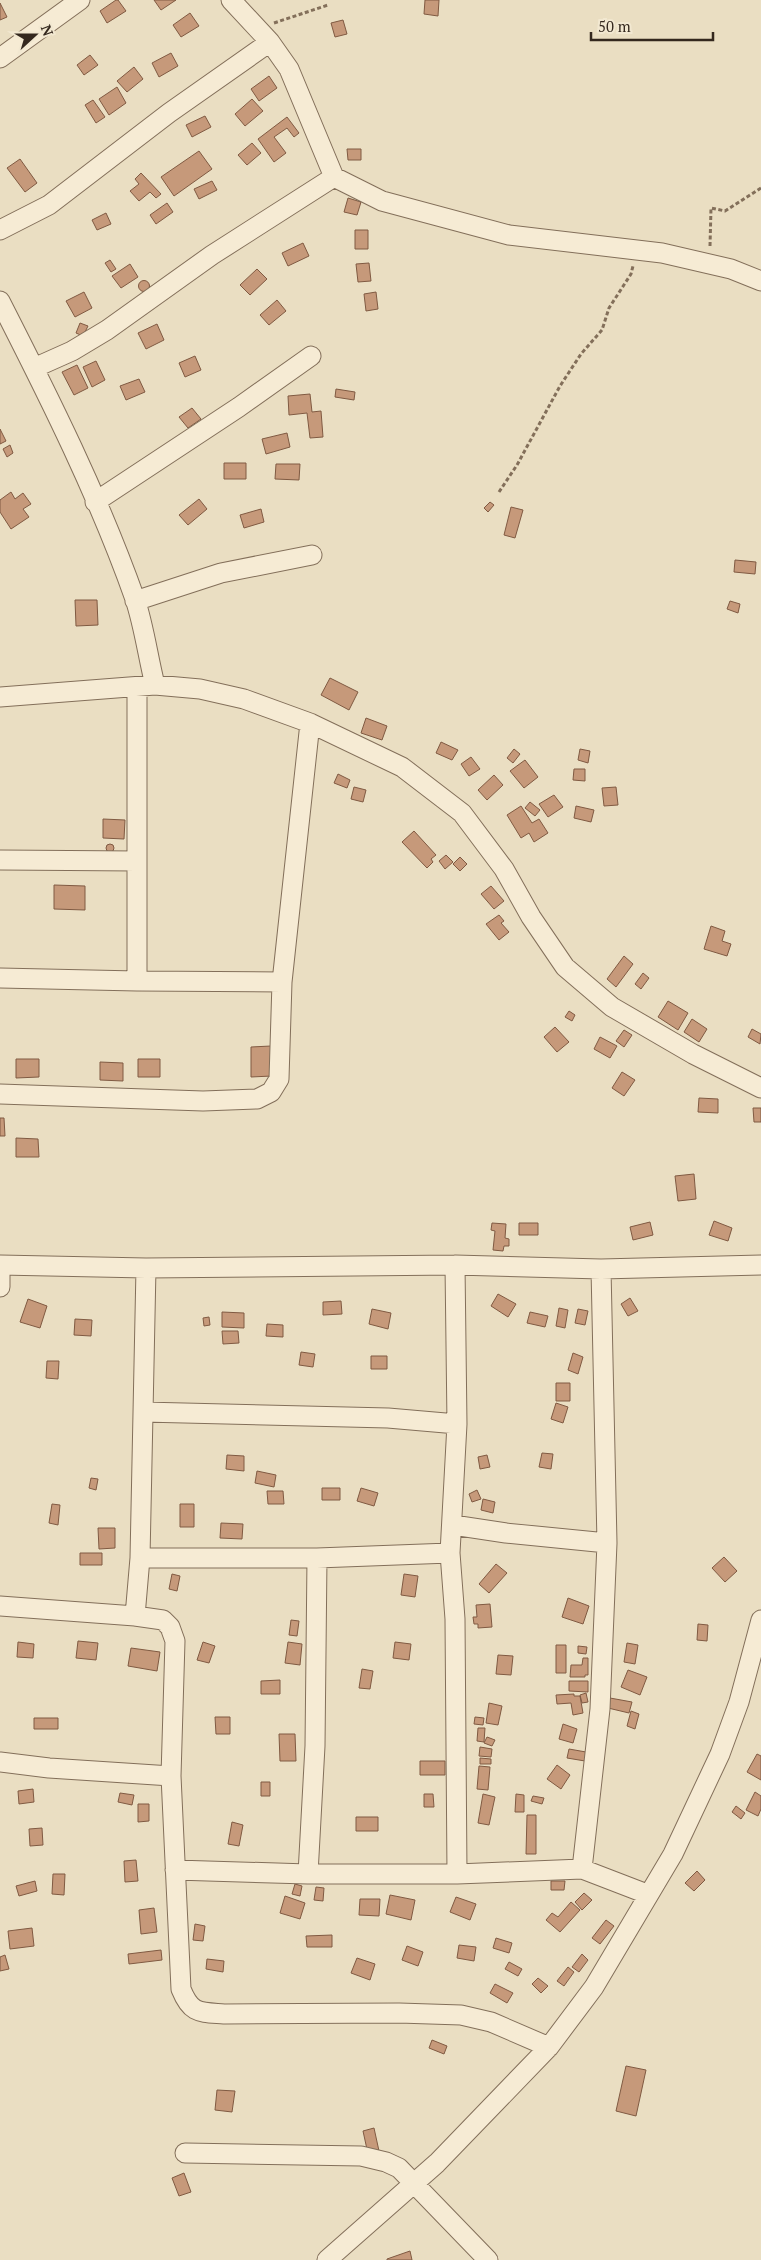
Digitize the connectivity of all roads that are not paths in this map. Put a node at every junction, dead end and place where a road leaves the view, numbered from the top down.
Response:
1 (80, 0) edge
2 (231, 0) edge
3 (264, 35) junction
4 (0, 58) edge
5 (334, 177) junction
6 (0, 230) edge
7 (761, 281) edge
8 (0, 301) edge
9 (311, 356) dead end
10 (34, 368) junction
11 (96, 502) junction
12 (312, 555) dead end
13 (135, 601) junction
14 (146, 686) junction
15 (0, 697) edge
16 (310, 724) junction
17 (0, 860) edge
18 (137, 861) junction
19 (0, 978) edge
20 (137, 981) junction
21 (282, 982) junction
22 (761, 1088) edge
23 (0, 1094) edge
24 (0, 1265) edge
25 (455, 1265) junction
26 (761, 1265) edge
27 (146, 1268) junction
28 (602, 1269) junction
29 (0, 1287) edge
30 (142, 1412) junction
31 (457, 1424) junction
32 (453, 1525) junction
33 (607, 1543) junction
34 (450, 1553) junction
35 (140, 1558) junction
36 (317, 1558) junction
37 (0, 1606) edge
38 (135, 1616) junction
39 (761, 1620) edge
40 (0, 1762) edge
41 (171, 1776) junction
42 (582, 1869) junction
43 (176, 1870) junction
44 (308, 1874) junction
45 (457, 1874) junction
46 (647, 1894) junction
47 (549, 2047) junction
48 (186, 2153) dead end
49 (414, 2183) junction
50 (327, 2260) edge
51 (488, 2260) edge

1 - 4 street
2 - 3 street
3 - 5 street
3 - 6 street
5 - 7 street
5 - 10 street
8 - 10 street
9 - 11 street
10 - 11 street
11 - 13 street
12 - 13 street
13 - 14 street
14 - 15 street
14 - 16 street
14 - 18 street
16 - 21 street
16 - 22 street
17 - 18 street
18 - 20 street
19 - 20 street
20 - 21 street
21 - 23 street
24 - 27 street
24 - 29 street
25 - 27 street
25 - 28 street
25 - 31 street
26 - 28 street
27 - 30 street
28 - 33 street
30 - 31 street
30 - 35 street
31 - 32 street
32 - 33 street
32 - 34 street
33 - 42 street
34 - 36 street
34 - 45 street
35 - 36 street
35 - 38 street
36 - 44 street
37 - 38 street
38 - 41 street
39 - 46 street
40 - 41 street
41 - 43 street
42 - 45 street
42 - 46 street
43 - 44 street
43 - 47 street
44 - 45 street
46 - 47 street
47 - 49 street
48 - 49 street
49 - 50 street
49 - 51 street

